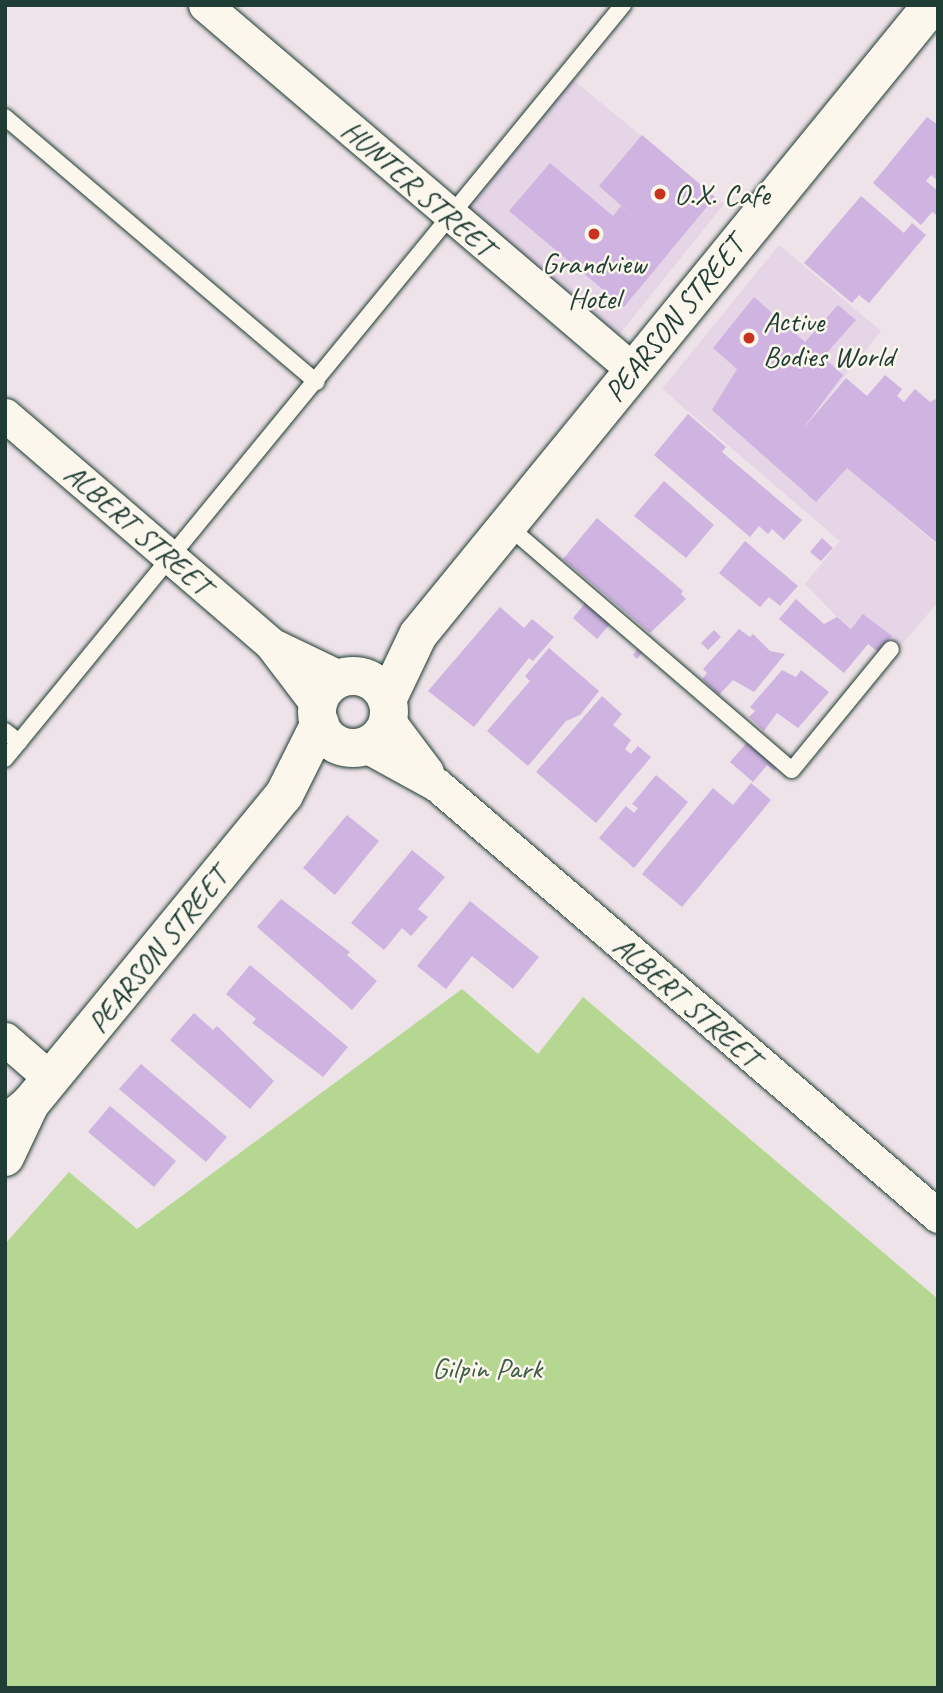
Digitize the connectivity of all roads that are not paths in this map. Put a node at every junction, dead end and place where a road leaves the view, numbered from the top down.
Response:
1 (205, 5) edge
2 (623, 5) edge
3 (932, 5) edge
4 (5, 117) edge
5 (452, 216) junction
6 (632, 369) junction
7 (316, 382) junction
8 (5, 415) edge
9 (508, 526) junction
10 (171, 556) junction
11 (891, 649) dead end
12 (354, 712) junction
13 (5, 730) edge
14 (19, 742) junction
15 (5, 759) edge
16 (5, 1039) edge
17 (29, 1103) edge
18 (5, 1157) edge
19 (938, 1216) edge

1 - 5 street, HUNTER STREET
2 - 5 lane
3 - 6 street, PEARSON STREET
4 - 7 lane
5 - 6 street, HUNTER STREET
5 - 7 lane
6 - 9 street, PEARSON STREET
7 - 10 lane
8 - 10 street, ALBERT STREET
9 - 11 lane
9 - 12 street, PEARSON STREET
10 - 12 street, ALBERT STREET
10 - 14 lane
12 - 17 street, PEARSON STREET
12 - 19 street, ALBERT STREET
13 - 14 lane
14 - 15 lane
16 - 17 street
17 - 18 street, PEARSON STREET

